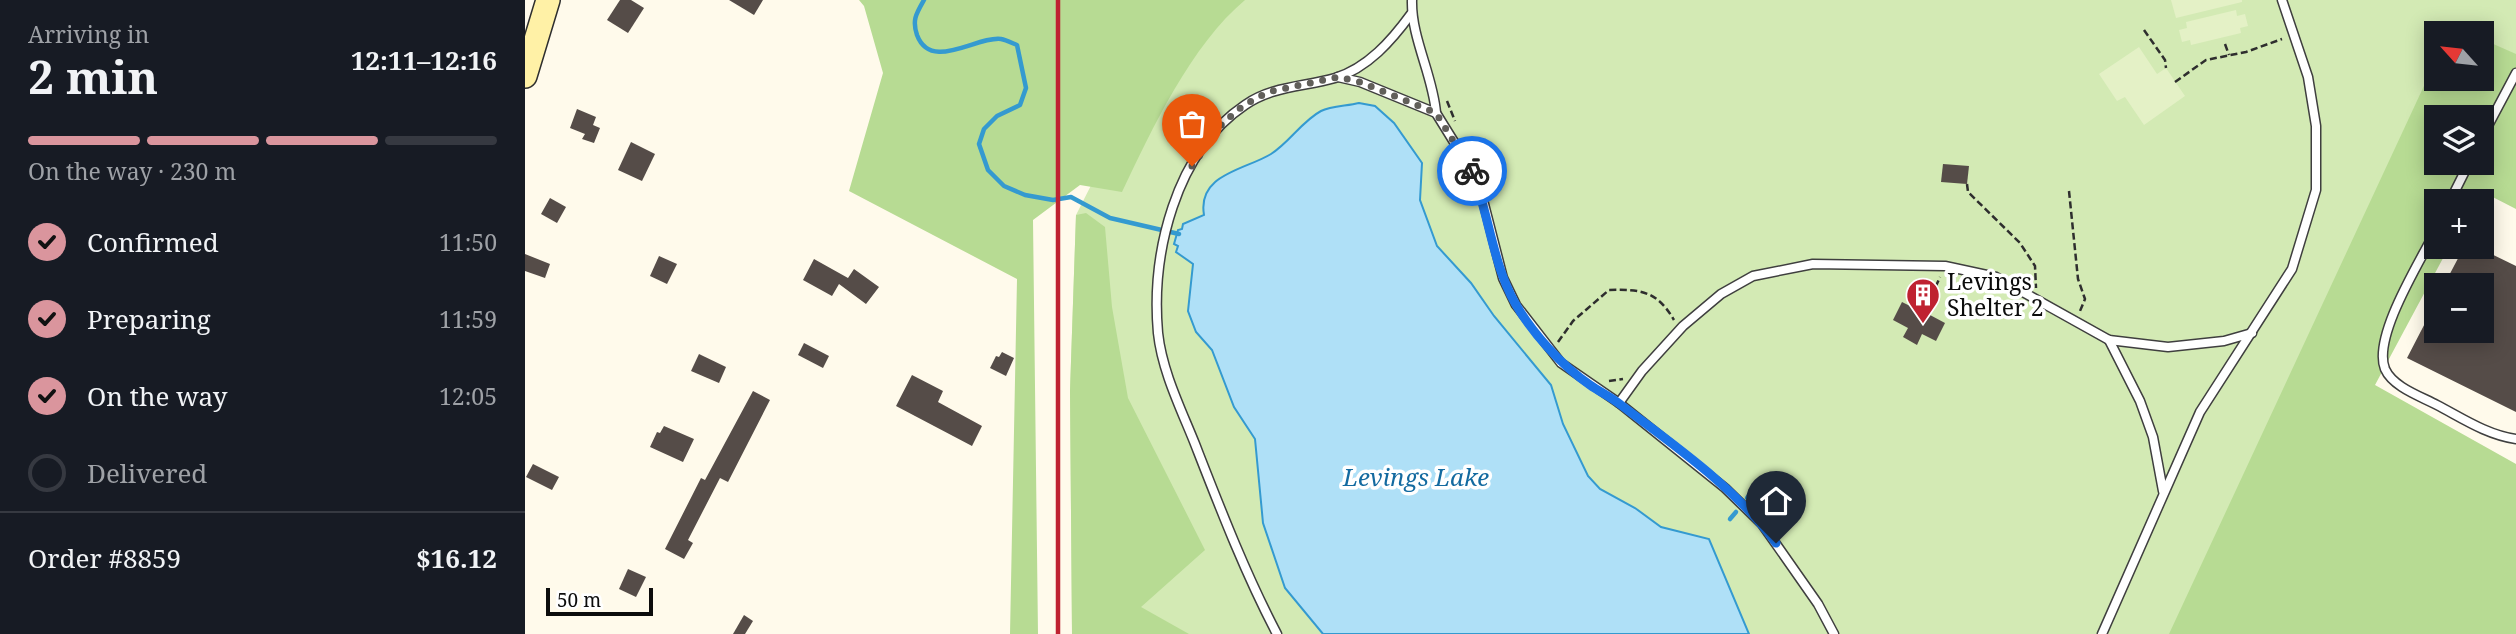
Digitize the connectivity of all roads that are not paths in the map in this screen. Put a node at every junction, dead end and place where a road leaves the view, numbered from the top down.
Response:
1 (548, 0) edge
2 (1412, 0) edge
3 (2282, 0) edge
4 (1412, 14) junction
5 (2516, 73) edge
6 (525, 76) edge
7 (1338, 77) junction
8 (1436, 113) junction
9 (2494, 114) edge
10 (2424, 254) edge
11 (2252, 333) junction
12 (2109, 341) junction
13 (1619, 403) junction
14 (2516, 439) edge
15 (2163, 491) junction
16 (1277, 634) edge
17 (1834, 634) edge
18 (2102, 634) edge

1 - 6 main road
2 - 4 lane
3 - 11 lane
4 - 7 lane
4 - 8 lane
5 - 9 lane
7 - 8 lane
7 - 16 lane
8 - 13 lane
10 - 14 lane
11 - 12 lane
11 - 15 lane
12 - 13 lane
12 - 15 lane
13 - 17 lane
15 - 18 lane

